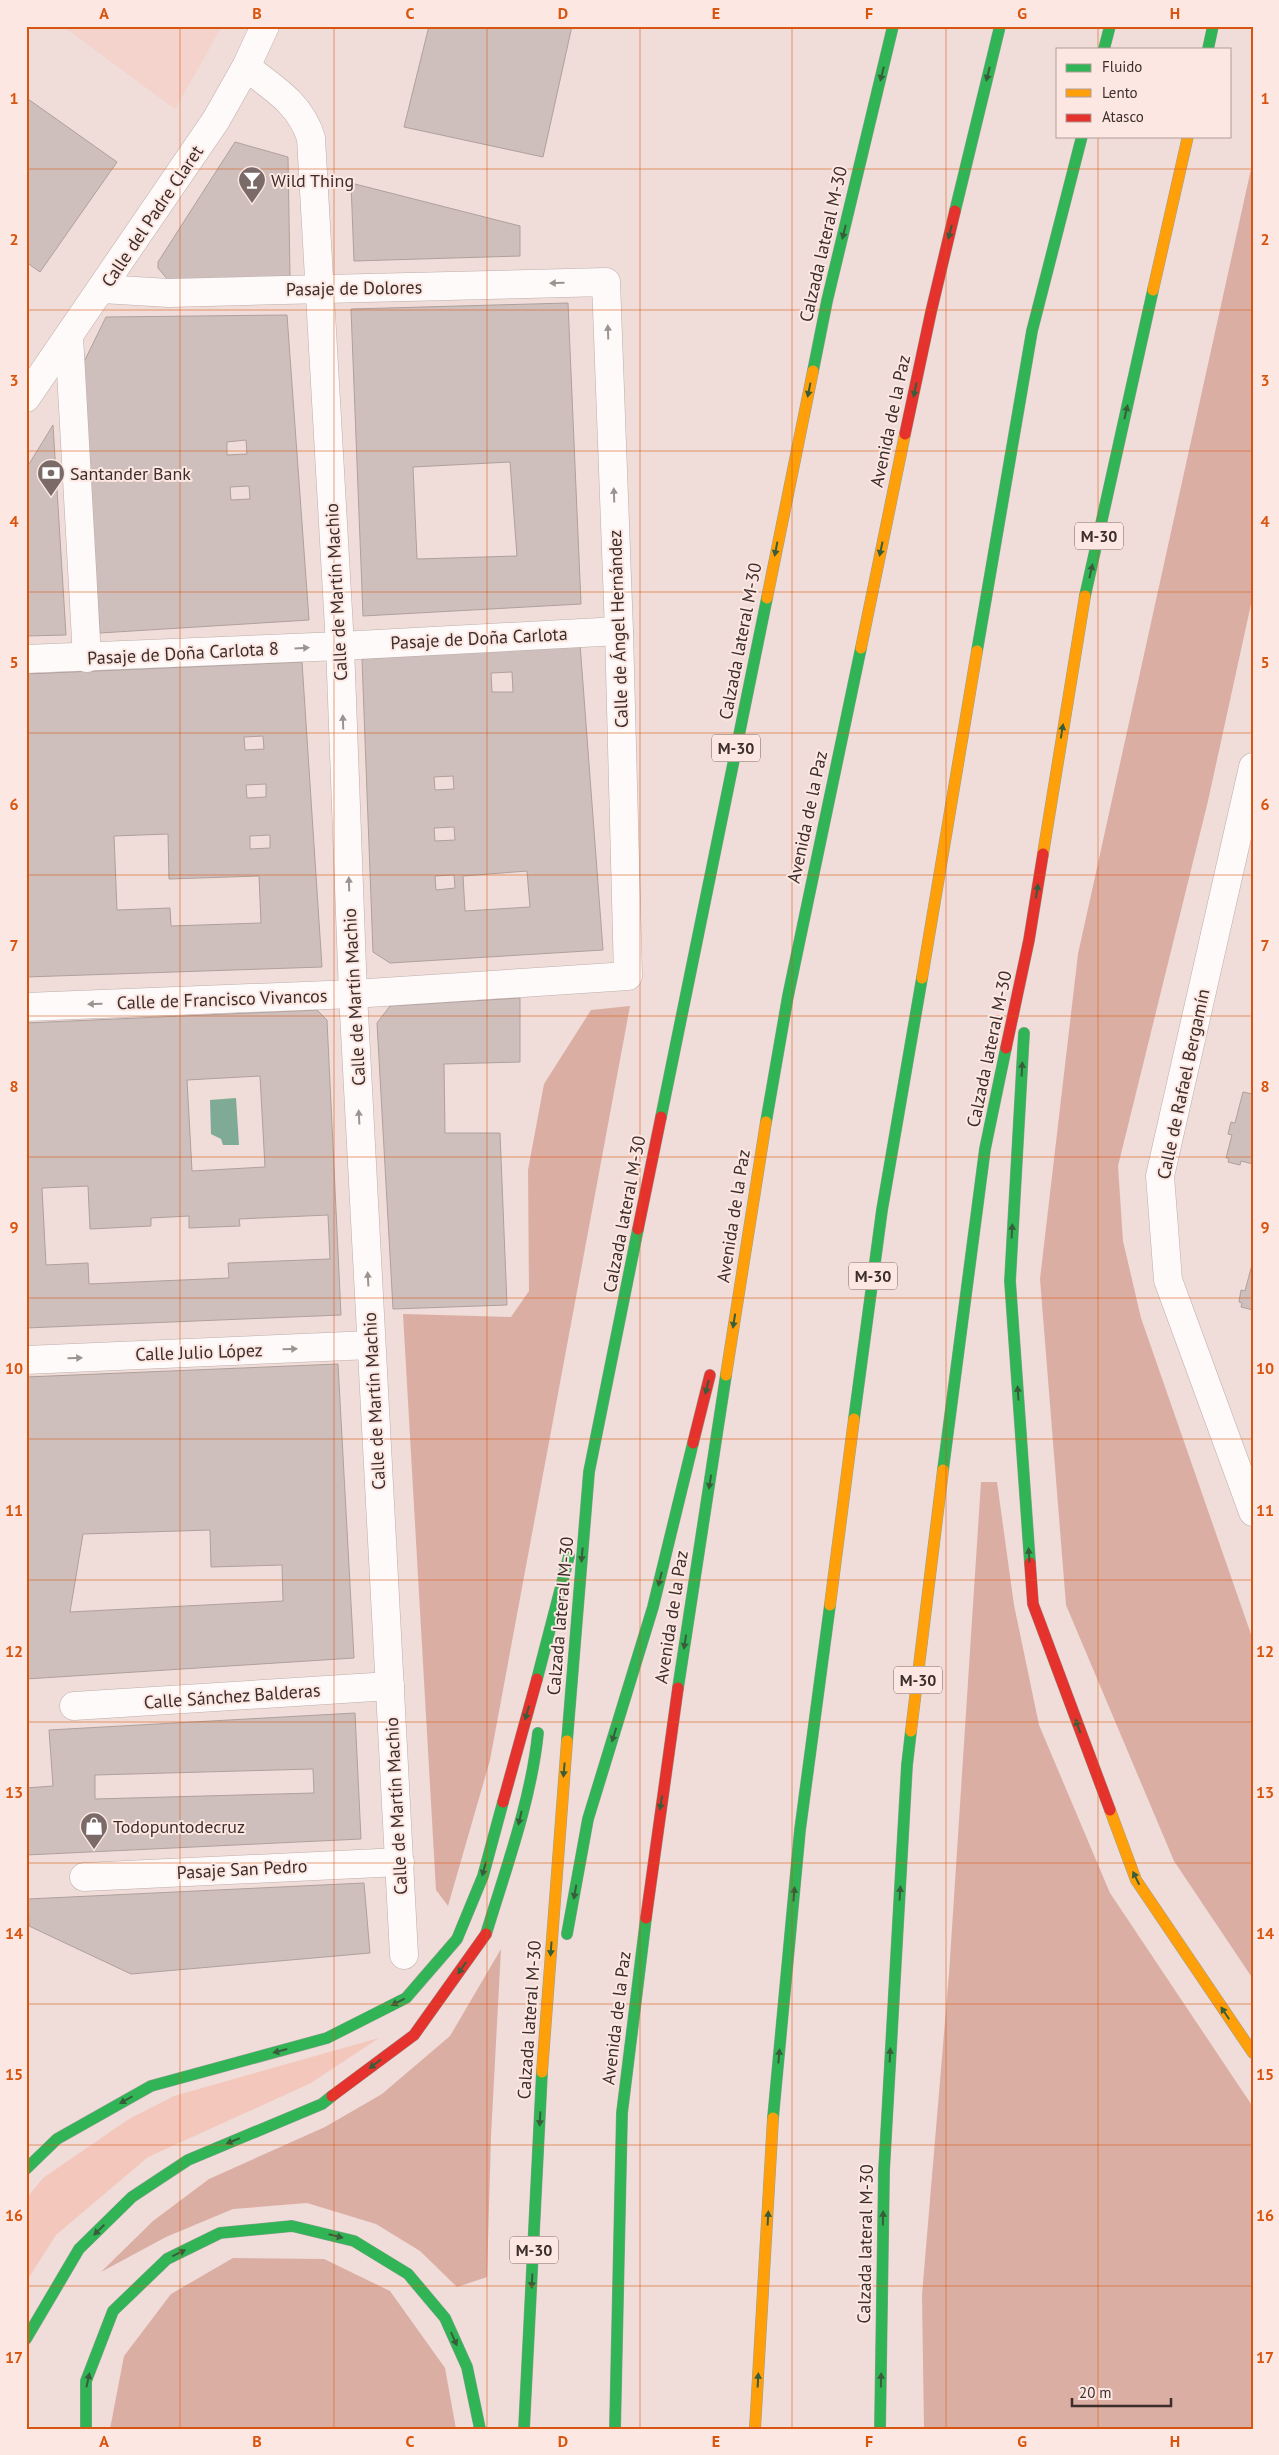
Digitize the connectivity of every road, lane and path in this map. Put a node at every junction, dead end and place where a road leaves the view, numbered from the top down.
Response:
1 (264, 26) edge
2 (893, 26) edge
3 (1000, 26) edge
4 (1110, 26) edge
5 (1213, 26) edge
6 (1104, 48) edge
7 (1208, 48) edge
8 (246, 67) junction
9 (1081, 138) edge
10 (1188, 138) edge
11 (606, 282) joint
12 (320, 288) junction
13 (102, 290) junction
14 (69, 336) junction
15 (26, 398) edge
16 (619, 631) junction
17 (340, 646) junction
18 (87, 658) junction
19 (26, 659) edge
20 (1253, 767) edge
21 (1029, 940) junction
22 (628, 976) joint
23 (353, 994) junction
24 (26, 1007) edge
25 (752, 1204) junction
26 (721, 1329) dead end
27 (371, 1345) junction
28 (26, 1360) edge
29 (712, 1367) dead end
30 (589, 1472) junction
31 (1253, 1512) edge
32 (550, 1632) junction
33 (390, 1686) junction
34 (74, 1706) dead end
35 (400, 1862) junction
36 (84, 1877) dead end
37 (565, 1945) dead end
38 (404, 1955) dead end
39 (562, 1964) dead end
40 (1253, 2053) edge
41 (542, 2070) junction
42 (26, 2169) edge
43 (26, 2339) edge
44 (86, 2429) edge
45 (480, 2429) edge
46 (524, 2429) edge
47 (615, 2429) edge
48 (755, 2429) edge
49 (880, 2429) edge

1 - 8 street, Calle del Padre Claret
2 -> 30 highway, Calzada lateral M-30 / M-30
3 -> 25 highway, Avenida de la Paz
4 - 6 highway
5 - 7 highway
8 - 12 street, Calle de Martín Machio
8 - 13 street, Calle del Padre Claret
48 -> 9 highway, M-30
21 -> 10 highway, Calzada lateral M-30 / M-30
11 -> 12 street, Pasaje de Dolores
16 -> 11 street, Calle de Ángel Hernández
12 - 13 street, Pasaje de Dolores
12 - 17 street, Calle de Martín Machio
13 - 14 street, Calle del Padre Claret
14 - 15 street, Calle del Padre Claret
14 - 18 street
16 - 17 street, Pasaje de Doña Carlota
16 - 22 street, Calle de Ángel Hernández
18 -> 17 street, Pasaje de Doña Carlota 8
23 -> 17 street, Calle de Martín Machio
18 - 19 street, Pasaje de Doña Carlota 8
20 - 31 street, Calle de Rafael Bergamín
40 -> 21 highway
49 -> 21 highway, Calzada lateral M-30 / M-30
22 - 23 street, Calle de Francisco Vivancos
23 -> 24 street, Calle de Francisco Vivancos
27 -> 23 street, Calle de Martín Machio
25 - 26 highway
25 -> 47 highway, Avenida de la Paz
28 -> 27 street, Calle Julio López
27 - 33 street, Calle de Martín Machio
29 -> 37 highway
30 - 32 highway
30 -> 41 highway, Calzada lateral M-30 / M-30
32 -> 42 highway
32 -> 43 highway
33 - 34 street, Calle Sánchez Balderas
33 - 35 street, Calle de Martín Machio
35 - 36 street, Pasaje San Pedro
35 - 38 street, Calle de Martín Machio
39 - 41 highway
41 -> 46 highway, Calzada lateral M-30 / M-30
44 -> 45 highway

